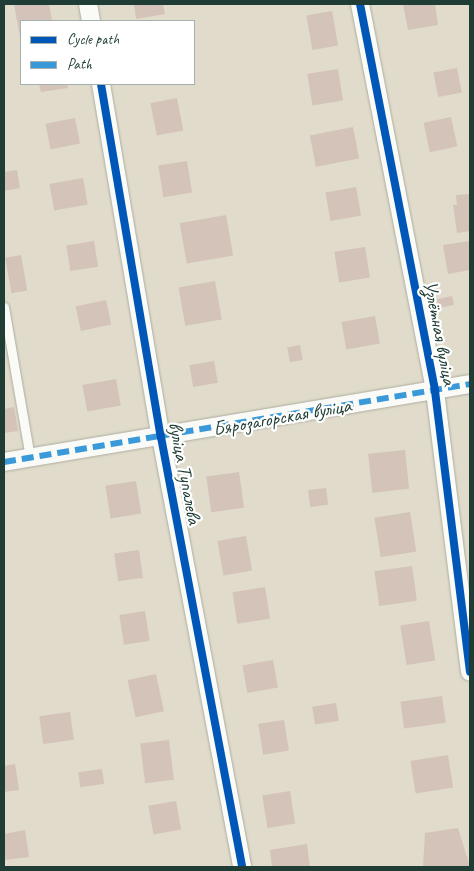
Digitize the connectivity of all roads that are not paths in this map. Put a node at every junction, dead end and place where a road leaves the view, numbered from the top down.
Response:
1 (88, 4) edge
2 (360, 4) edge
3 (91, 20) edge
4 (101, 85) edge
5 (4, 307) edge
6 (470, 384) edge
7 (434, 391) junction
8 (161, 437) junction
9 (30, 458) junction
10 (4, 462) edge
11 (470, 672) edge
12 (242, 867) edge

1 - 3 street
2 - 7 street, Узлётная вуліца
4 - 8 street, вуліца Тупалева
5 - 9 lane
6 - 7 street, Бярозагорская вуліца
7 - 8 street, Бярозагорская вуліца
7 - 11 street, Узлётная вуліца
8 - 9 street, Бярозагорская вуліца
8 - 12 street, вуліца Тупалева
9 - 10 street, Бярозагорская вуліца

